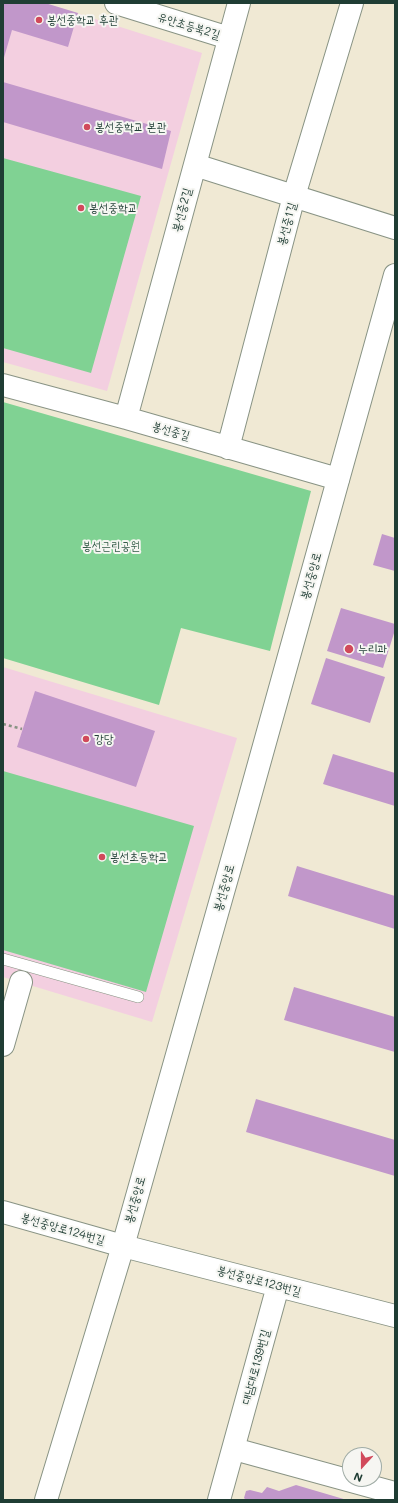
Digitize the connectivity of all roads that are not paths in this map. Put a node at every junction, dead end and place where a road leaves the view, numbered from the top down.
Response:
1 (239, 3) edge
2 (352, 3) edge
3 (123, 4) edge
4 (229, 38) junction
5 (194, 165) junction
6 (294, 196) junction
7 (395, 228) edge
8 (395, 275) edge
9 (3, 385) edge
10 (126, 418) junction
11 (228, 448) junction
12 (338, 479) junction
13 (3, 959) edge
14 (23, 974) junction
15 (138, 997) dead end
16 (3, 1045) edge
17 (3, 1212) edge
18 (122, 1246) junction
19 (278, 1286) junction
20 (395, 1316) edge
21 (234, 1449) junction
22 (395, 1493) edge
23 (46, 1500) edge
24 (219, 1500) edge

1 - 4 street, 봉선중2길
2 - 6 street, 봉선중1길
3 - 4 street, 유안초등북2길
4 - 5 street, 봉선중2길
5 - 6 street
5 - 10 street, 봉선중2길
6 - 7 street
6 - 11 street, 봉선중1길
8 - 12 street, 봉선중앙로
9 - 10 street, 봉선중길
10 - 11 street, 봉선중길
11 - 12 street, 봉선중길
12 - 18 street, 봉선중앙로
13 - 14 lane
14 - 15 lane
14 - 16 street
17 - 18 street, 봉선중앙로124번길
18 - 19 street, 봉선중앙로123번길
18 - 23 street, 봉선중앙로
19 - 20 street, 봉선중앙로123번길
19 - 21 street, 대남대로139번길
21 - 22 street
21 - 24 street, 대남대로139번길

